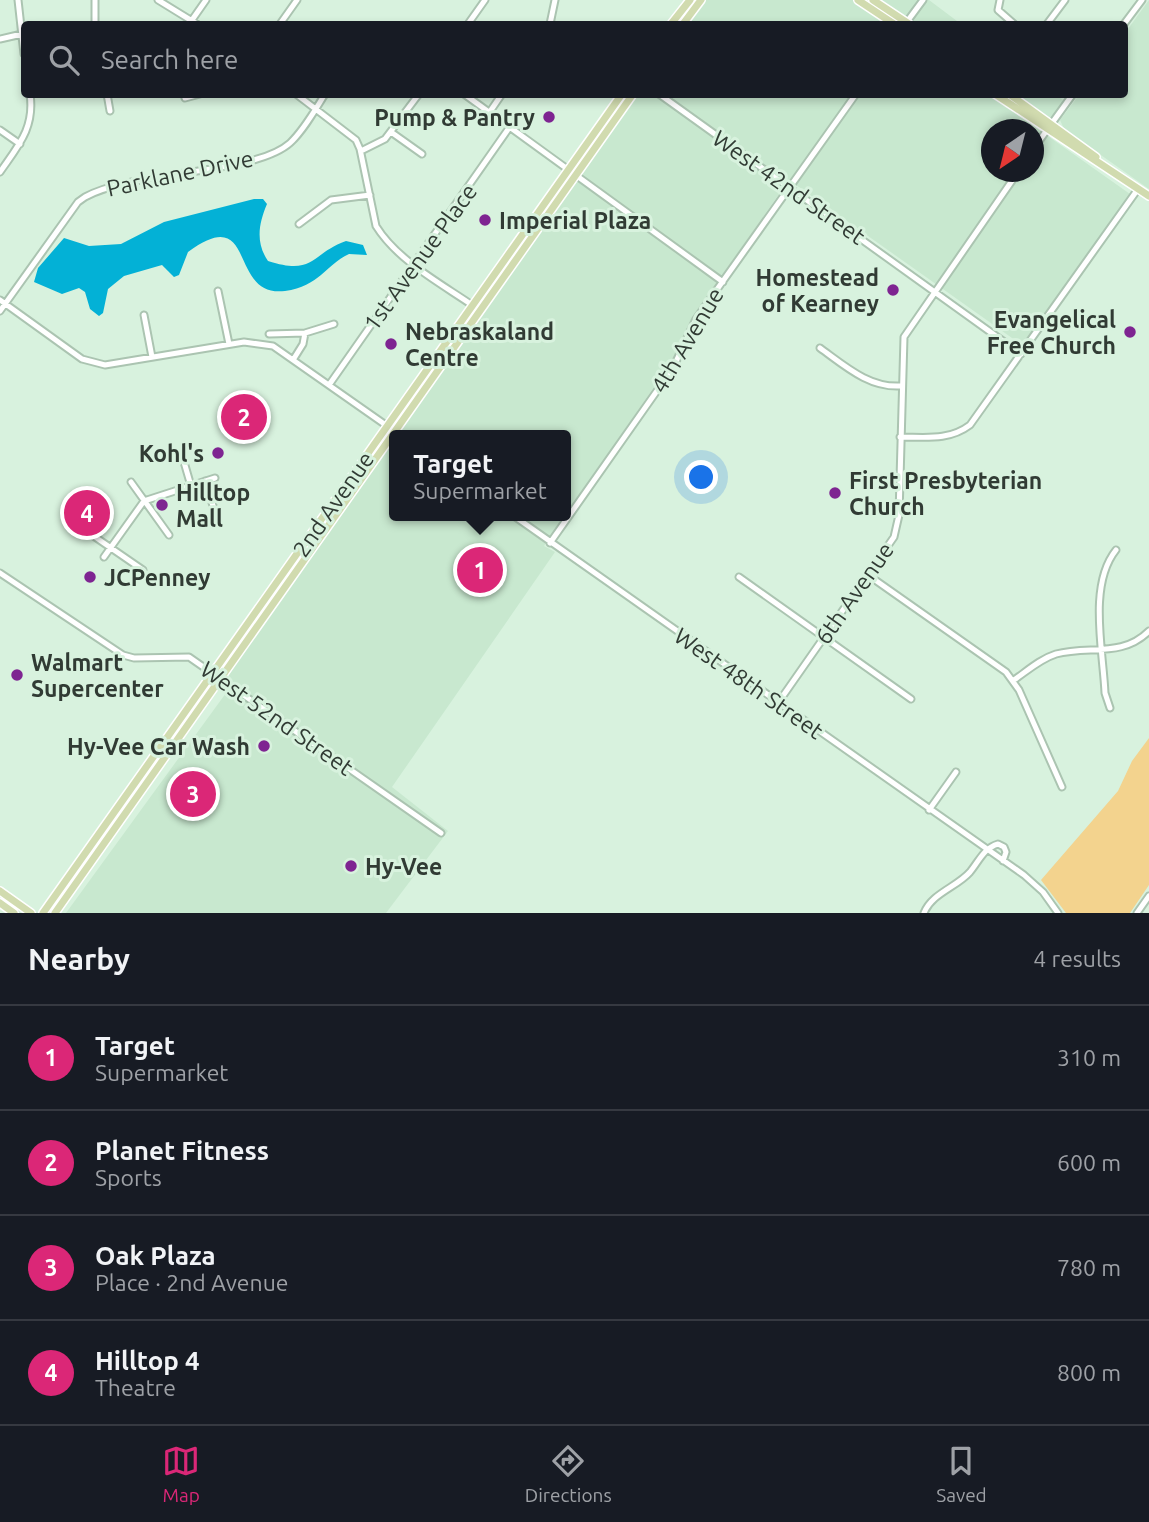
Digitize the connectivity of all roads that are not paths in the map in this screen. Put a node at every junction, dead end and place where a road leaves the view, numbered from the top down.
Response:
1 (18, 0) edge
2 (95, 0) edge
3 (158, 0) edge
4 (206, 0) edge
5 (297, 0) edge
6 (485, 0) edge
7 (555, 0) edge
8 (690, 0) edge
9 (701, 0) edge
10 (858, 0) edge
11 (873, 0) edge
12 (923, 0) edge
13 (1000, 0) edge
14 (1065, 0) edge
15 (1142, 0) edge
16 (95, 21) edge
17 (193, 21) edge
18 (196, 21) edge
19 (282, 21) edge
20 (470, 21) edge
21 (551, 21) edge
22 (673, 21) edge
23 (685, 21) edge
24 (890, 21) edge
25 (903, 21) edge
26 (909, 21) edge
27 (1011, 21) edge
28 (1048, 21) edge
29 (1126, 21) edge
30 (21, 26) edge
31 (21, 34) edge
32 (0, 39) edge
33 (30, 98) edge
34 (108, 98) edge
35 (301, 98) edge
36 (323, 98) edge
37 (416, 98) edge
38 (469, 98) edge
39 (499, 98) edge
40 (620, 98) edge
41 (630, 98) edge
42 (665, 98) edge
43 (853, 98) edge
44 (1001, 98) edge
45 (1014, 98) edge
46 (1070, 98) edge
47 (316, 109) junction
48 (110, 111) dead end
49 (489, 113) junction
50 (1048, 127) junction
51 (509, 128) junction
52 (0, 130) edge
53 (391, 132) junction
54 (1044, 133) edge
55 (20, 144) junction
56 (361, 151) junction
57 (422, 154) dead end
58 (0, 172) edge
59 (573, 173) junction
60 (1011, 182) edge
61 (790, 188) junction
62 (1139, 189) junction
63 (370, 195) junction
64 (1149, 196) edge
65 (299, 224) dead end
66 (414, 263) junction
67 (723, 282) junction
68 (934, 290) junction
69 (218, 291) dead end
70 (3, 302) edge
71 (472, 305) junction
72 (0, 311) edge
73 (144, 315) dead end
74 (334, 324) dead end
75 (305, 333) junction
76 (269, 334) dead end
77 (229, 344) junction
78 (820, 348) dead end
79 (1021, 354) junction
80 (152, 357) junction
81 (293, 360) junction
82 (329, 385) junction
83 (901, 386) junction
84 (393, 430) edge
85 (395, 430) edge
86 (395, 430) edge
87 (900, 437) junction
88 (389, 438) edge
89 (389, 438) edge
90 (184, 462) dead end
91 (215, 478) dead end
92 (205, 481) junction
93 (131, 482) dead end
94 (191, 486) junction
95 (144, 501) junction
96 (571, 513) edge
97 (216, 515) dead end
98 (521, 521) edge
99 (565, 521) edge
100 (82, 528) dead end
101 (169, 535) dead end
102 (550, 543) junction
103 (111, 547) junction
104 (1116, 550) dead end
105 (104, 557) dead end
106 (143, 570) dead end
107 (0, 573) edge
108 (868, 575) junction
109 (739, 577) dead end
110 (1149, 631) edge
111 (823, 637) junction
112 (1103, 650) junction
113 (214, 672) junction
114 (222, 677) junction
115 (1014, 680) junction
116 (911, 699) dead end
117 (778, 703) junction
118 (1110, 708) dead end
119 (956, 772) dead end
120 (1062, 787) dead end
121 (929, 810) junction
122 (441, 833) dead end
123 (986, 849) junction
124 (1003, 861) junction
125 (0, 891) edge
126 (1149, 896) edge
127 (0, 903) edge
128 (14, 913) edge
129 (31, 913) edge
130 (43, 913) edge
131 (55, 913) edge
132 (924, 913) edge
133 (1058, 913) edge
134 (1137, 913) edge

1 - 30 street
2 - 16 street
3 - 17 street
4 - 18 street
5 - 19 street
6 - 20 street
7 - 21 street
8 - 22 main road
9 - 23 main road
10 - 24 main road
11 - 25 main road
12 - 26 street
13 - 27 street
14 - 28 street
15 - 29 street
31 - 32 street
33 - 55 street
34 - 48 street
35 - 47 street
36 - 47 street, Parklane Drive
37 - 53 street
38 - 49 street
39 - 49 street
40 - 59 main road, 2nd Avenue
41 - 59 main road, 2nd Avenue
42 - 61 street, West 42nd Street
43 - 61 street, 4th Avenue
44 - 50 main road
45 - 50 main road
46 - 50 street
47 - 56 street
47 - 70 street, Parklane Drive
49 - 51 street
50 - 54 street
50 - 62 main road
51 - 59 street
51 - 66 street, 1st Avenue Place
52 - 55 street
53 - 56 street
53 - 57 street
55 - 58 street
56 - 63 street
59 - 67 street
59 - 71 main road, 2nd Avenue
59 - 85 main road, 2nd Avenue
60 - 68 street, 6th Avenue
61 - 67 street, 4th Avenue
61 - 68 street, West 42nd Street
62 - 64 main road
62 - 79 street
63 - 65 street
63 - 66 street
66 - 71 street
66 - 82 street, 1st Avenue Place
67 - 96 street, 4th Avenue
68 - 79 street, West 42nd Street
68 - 83 street, 6th Avenue
69 - 77 street
70 - 72 street, Parklane Drive
70 - 80 street
71 - 86 main road, 2nd Avenue
73 - 80 street
74 - 75 street
75 - 76 street
75 - 81 street
77 - 80 street
77 - 81 street
78 - 83 street
79 - 87 street
81 - 82 street
82 - 84 street
83 - 87 street, 6th Avenue
87 - 108 street, 6th Avenue
88 - 113 main road, 2nd Avenue
89 - 114 main road, 2nd Avenue
90 - 94 street
91 - 92 street
92 - 94 street
92 - 97 street
93 - 95 street
94 - 95 street
95 - 101 street
95 - 103 street
98 - 102 street, West 48th Street
99 - 102 street, 4th Avenue
100 - 103 street
102 - 117 street, West 48th Street
103 - 105 street
103 - 106 street
104 - 112 street
107 - 113 street, West 52nd Street
108 - 111 street, 6th Avenue
108 - 115 street
109 - 111 street
110 - 112 street
111 - 116 street
111 - 117 street, 6th Avenue
112 - 115 street
112 - 118 street
113 - 114 street, West 52nd Street
113 - 130 main road, 2nd Avenue
114 - 122 street, West 52nd Street
114 - 131 main road, 2nd Avenue
115 - 120 street
117 - 121 street, West 48th Street
119 - 121 street
121 - 123 street, West 48th Street
123 - 124 street, West 48th Street
123 - 124 street, West 48th Street
123 - 132 street
124 - 133 street, West 48th Street
125 - 129 main road
126 - 134 street
127 - 128 main road

